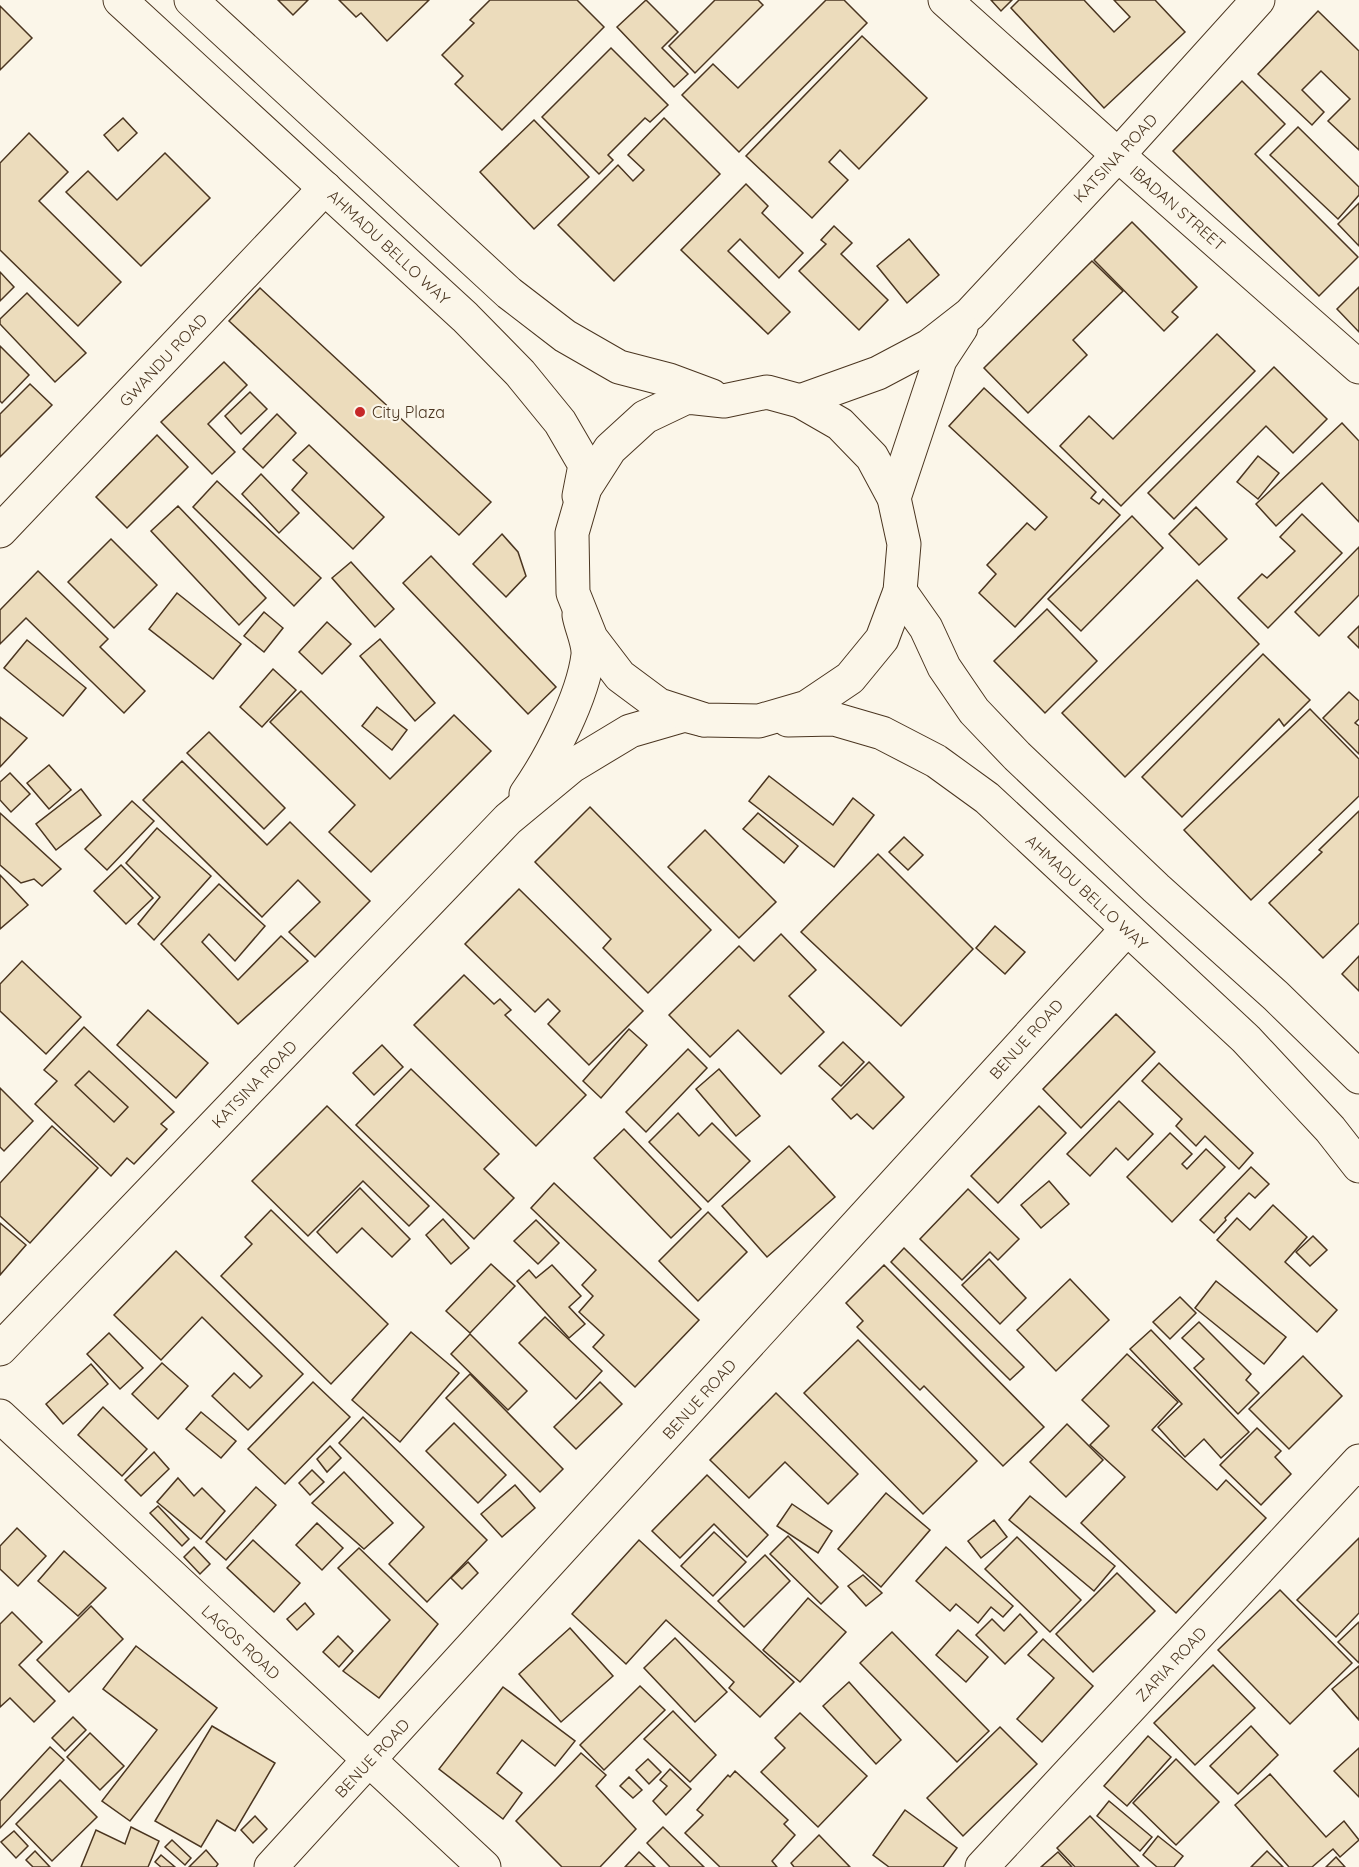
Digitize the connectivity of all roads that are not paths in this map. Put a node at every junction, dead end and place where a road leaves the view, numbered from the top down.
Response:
1 (120, 0) edge
2 (190, 0) edge
3 (945, 0) edge
4 (1258, 0) edge
5 (1118, 155) junction
6 (325, 188) junction
7 (970, 314) junction
8 (1359, 367) edge
9 (724, 401) junction
10 (800, 401) junction
11 (894, 498) junction
12 (0, 531) edge
13 (572, 533) junction
14 (900, 591) junction
15 (573, 593) junction
16 (705, 720) junction
17 (759, 722) junction
18 (508, 819) junction
19 (1126, 930) junction
20 (1359, 1077) edge
21 (1359, 1166) edge
22 (0, 1349) edge
23 (0, 1416) edge
24 (1359, 1461) edge
25 (369, 1762) junction
26 (271, 1867) edge
27 (484, 1867) edge
28 (982, 1867) edge

1 - 6 street, AHMADU BELLO WAY
2 - 9 street
3 - 5 street, IBADAN STREET
4 - 5 street, KATSINA ROAD
5 - 7 street, KATSINA ROAD
5 - 8 street, IBADAN STREET
6 - 12 street, GWANDU ROAD
6 - 13 street, AHMADU BELLO WAY
7 - 10 street, KATSINA ROAD
7 - 11 street, KATSINA ROAD
9 - 10 street
9 - 13 street
10 - 11 street
11 - 14 street
13 - 15 street
14 - 17 street
14 - 20 street
15 - 16 street
15 - 18 street, KATSINA ROAD
16 - 17 street, AHMADU BELLO WAY
16 - 18 street, KATSINA ROAD
17 - 19 street, AHMADU BELLO WAY
18 - 22 street, KATSINA ROAD
19 - 21 street, AHMADU BELLO WAY
19 - 25 street, BENUE ROAD
23 - 25 street, LAGOS ROAD
24 - 28 street, ZARIA ROAD
25 - 26 street, BENUE ROAD
25 - 27 street, LAGOS ROAD

